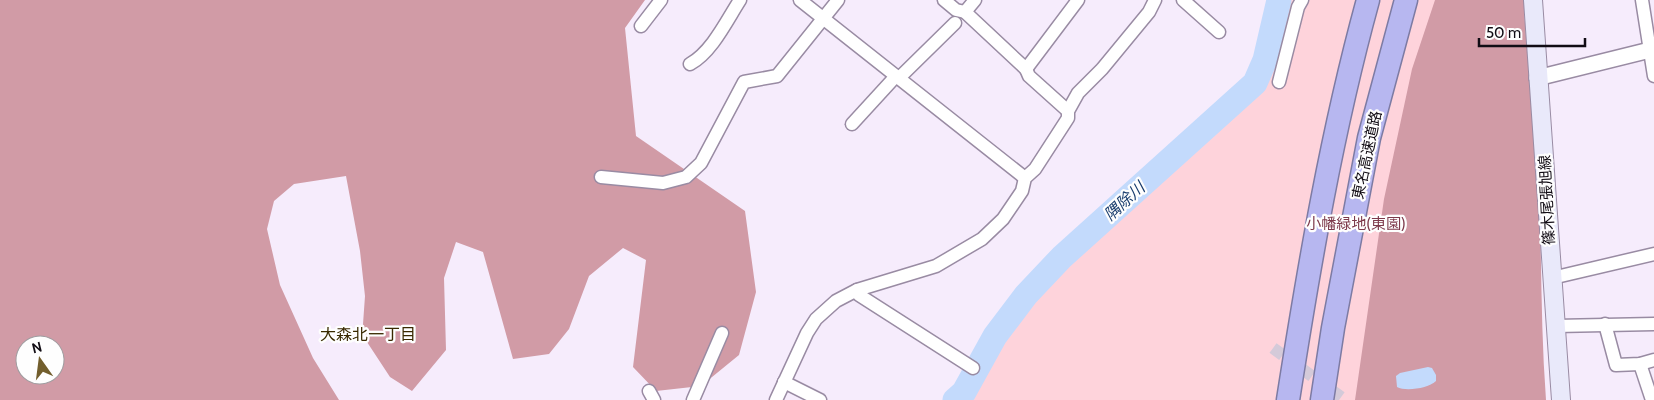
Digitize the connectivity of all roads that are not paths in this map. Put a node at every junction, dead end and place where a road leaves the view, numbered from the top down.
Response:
1 (661, 0) edge
2 (740, 0) edge
3 (800, 0) edge
4 (838, 0) edge
5 (944, 0) edge
6 (975, 0) edge
7 (1078, 0) edge
8 (1155, 0) edge
9 (1183, 0) edge
10 (1302, 0) edge
11 (1368, 0) edge
12 (1406, 0) edge
13 (1532, 0) edge
14 (1642, 0) edge
15 (965, 12) junction
16 (823, 17) junction
17 (955, 22) dead end
18 (641, 26) dead end
19 (1219, 32) dead end
20 (1652, 50) edge
21 (690, 64) dead end
22 (1026, 69) junction
23 (1654, 76) edge
24 (897, 77) junction
25 (1537, 78) junction
26 (1279, 82) dead end
27 (1068, 111) junction
28 (852, 124) dead end
29 (601, 178) dead end
30 (1025, 178) junction
31 (1654, 254) edge
32 (1552, 278) junction
33 (857, 290) junction
34 (1605, 324) junction
35 (1654, 324) edge
36 (1556, 326) junction
37 (722, 333) dead end
38 (1654, 360) edge
39 (1640, 364) junction
40 (973, 368) dead end
41 (784, 382) junction
42 (693, 400) edge
43 (776, 400) edge
44 (820, 400) edge
45 (1288, 400) edge
46 (1322, 400) edge
47 (1561, 400) edge
48 (1652, 400) edge

1 - 18 street
2 - 21 street
3 - 16 street
4 - 16 street
5 - 15 street
6 - 15 street
7 - 22 street
8 - 27 street
9 - 19 street
10 - 26 street
11 - 45 highway
12 - 46 highway, 東名高速道路
13 - 25 main road, 篠木尾張旭線
14 - 20 street
15 - 22 street
16 - 24 street
16 - 29 street
17 - 24 street
20 - 23 street
20 - 25 street
22 - 27 street
24 - 28 street
24 - 30 street
25 - 32 main road, 篠木尾張旭線
27 - 30 street
30 - 33 street
31 - 32 street
32 - 36 main road, 篠木尾張旭線
33 - 40 street
33 - 41 street
34 - 35 street
34 - 36 street
34 - 39 street
36 - 47 main road, 篠木尾張旭線
37 - 42 street
38 - 39 street
39 - 48 street
41 - 43 street
41 - 44 street

